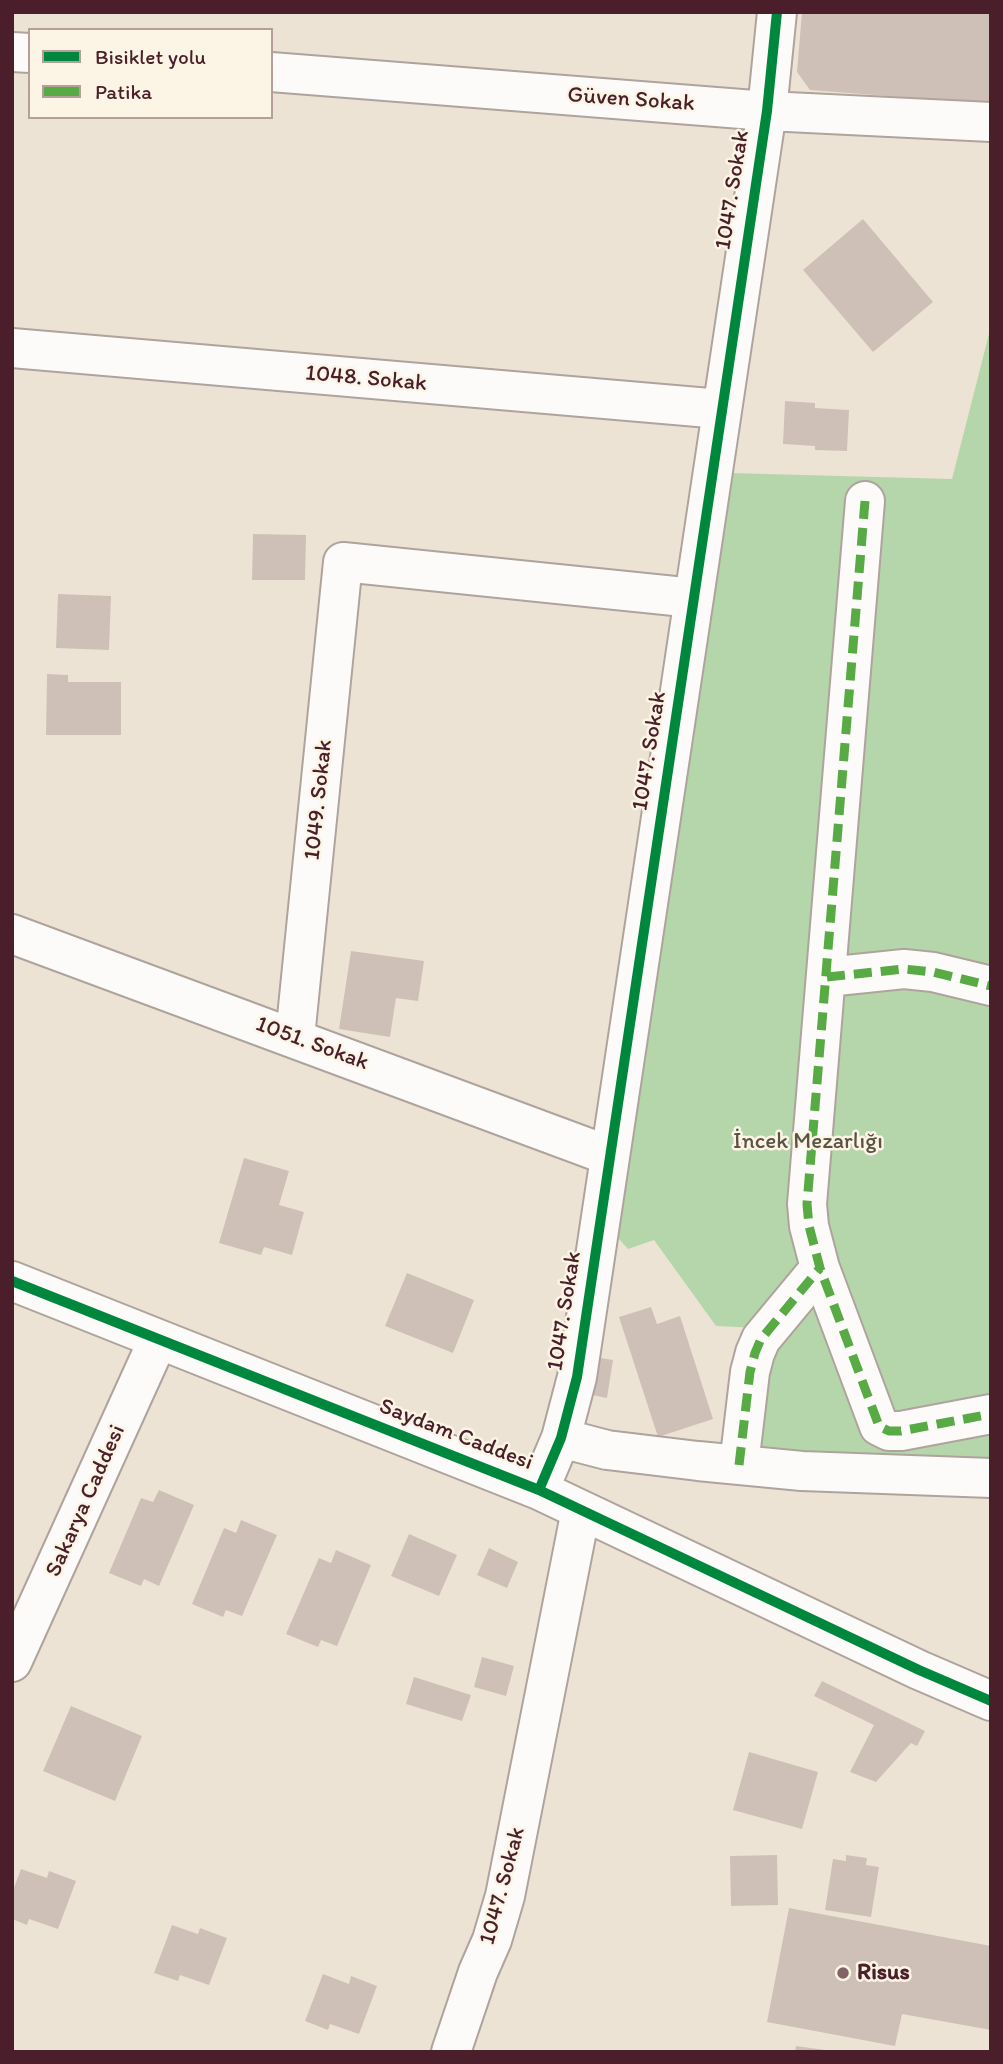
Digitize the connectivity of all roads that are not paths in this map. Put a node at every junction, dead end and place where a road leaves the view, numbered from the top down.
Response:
1 (777, 12) edge
2 (273, 72) edge
3 (767, 111) junction
4 (991, 122) edge
5 (12, 348) edge
6 (721, 410) junction
7 (865, 501) dead end
8 (694, 598) junction
9 (12, 934) edge
10 (827, 977) junction
11 (991, 986) edge
12 (295, 1037) junction
13 (610, 1156) junction
14 (820, 1268) junction
15 (12, 1282) edge
16 (158, 1340) junction
17 (991, 1413) edge
18 (561, 1438) junction
19 (739, 1465) junction
20 (991, 1478) edge
21 (539, 1490) junction
22 (581, 1510) junction
23 (12, 1662) edge
24 (991, 1701) edge
25 (451, 2052) edge

1 - 3 street, 1047. Sokak
2 - 3 street, Güven Sokak
3 - 4 street, Güven Sokak
3 - 6 street, 1047. Sokak
5 - 6 street, 1048. Sokak
6 - 8 street, 1047. Sokak
7 - 10 street
8 - 12 street, 1049. Sokak
8 - 13 street, 1047. Sokak
9 - 12 street, 1051. Sokak
10 - 11 street
10 - 14 street
12 - 13 street, 1051. Sokak
13 - 18 street, 1047. Sokak
14 - 17 street
14 - 19 street
15 - 16 street, Saydam Caddesi
16 - 21 street, Saydam Caddesi
16 - 23 street, Sakarya Caddesi
18 - 19 street, Saydam Caddesi
18 - 21 street, 1047. Sokak
19 - 20 street, Saydam Caddesi
21 - 22 street, Saydam Caddesi
22 - 24 street, Saydam Caddesi
22 - 25 street, 1047. Sokak

